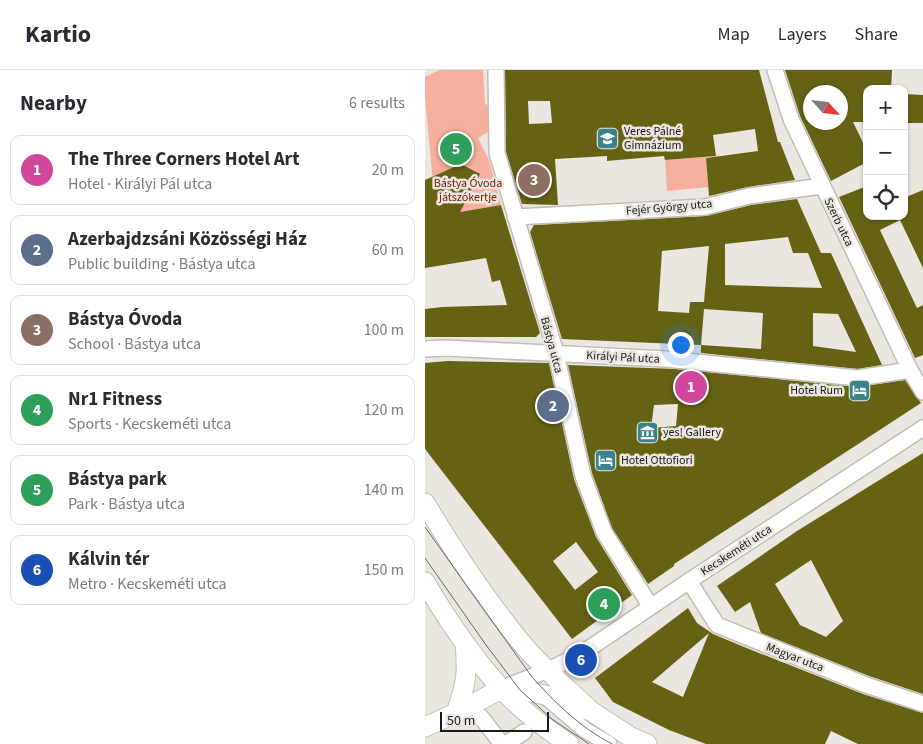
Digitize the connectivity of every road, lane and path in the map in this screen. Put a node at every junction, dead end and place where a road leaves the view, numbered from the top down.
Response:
1 (496, 70) edge
2 (775, 70) edge
3 (822, 186) junction
4 (515, 217) junction
5 (425, 349) edge
6 (556, 353) junction
7 (910, 370) junction
8 (923, 392) edge
9 (923, 428) edge
10 (425, 503) edge
11 (689, 581) junction
12 (427, 589) edge
13 (651, 607) junction
14 (465, 643) junction
15 (548, 670) junction
16 (501, 689) junction
17 (543, 694) junction
18 (923, 704) edge
19 (591, 711) junction
20 (456, 713) junction
21 (480, 716) dead end
22 (425, 727) edge
23 (516, 737) edge
24 (569, 744) edge
25 (609, 744) edge
26 (647, 744) edge

1 - 4 street, Bástya utca
2 - 3 street, Szerb utca
3 - 4 street, Fejér György utca
3 - 7 street, Szerb utca
4 - 6 street, Bástya utca
5 - 6 street, Királyi Pál utca
6 - 7 street, Királyi Pál utca
6 - 13 street, Bástya utca
7 - 8 street, Szerb utca
9 - 11 street, Kecskeméti utca
10 - 15 main road
11 - 13 street, Kecskeméti utca
11 - 18 street, Magyar utca
12 - 14 main road
13 - 15 street, Kecskeméti utca
14 - 16 main road
14 - 20 main road
15 - 16 street, Kecskeméti utca
15 - 19 main road
16 - 17 main road
16 - 20 main road
16 - 23 main road
17 - 19 main road
17 - 25 street
19 - 26 main road
20 - 22 main road
20 - 23 main road
21 - 23 street
23 - 24 main road

